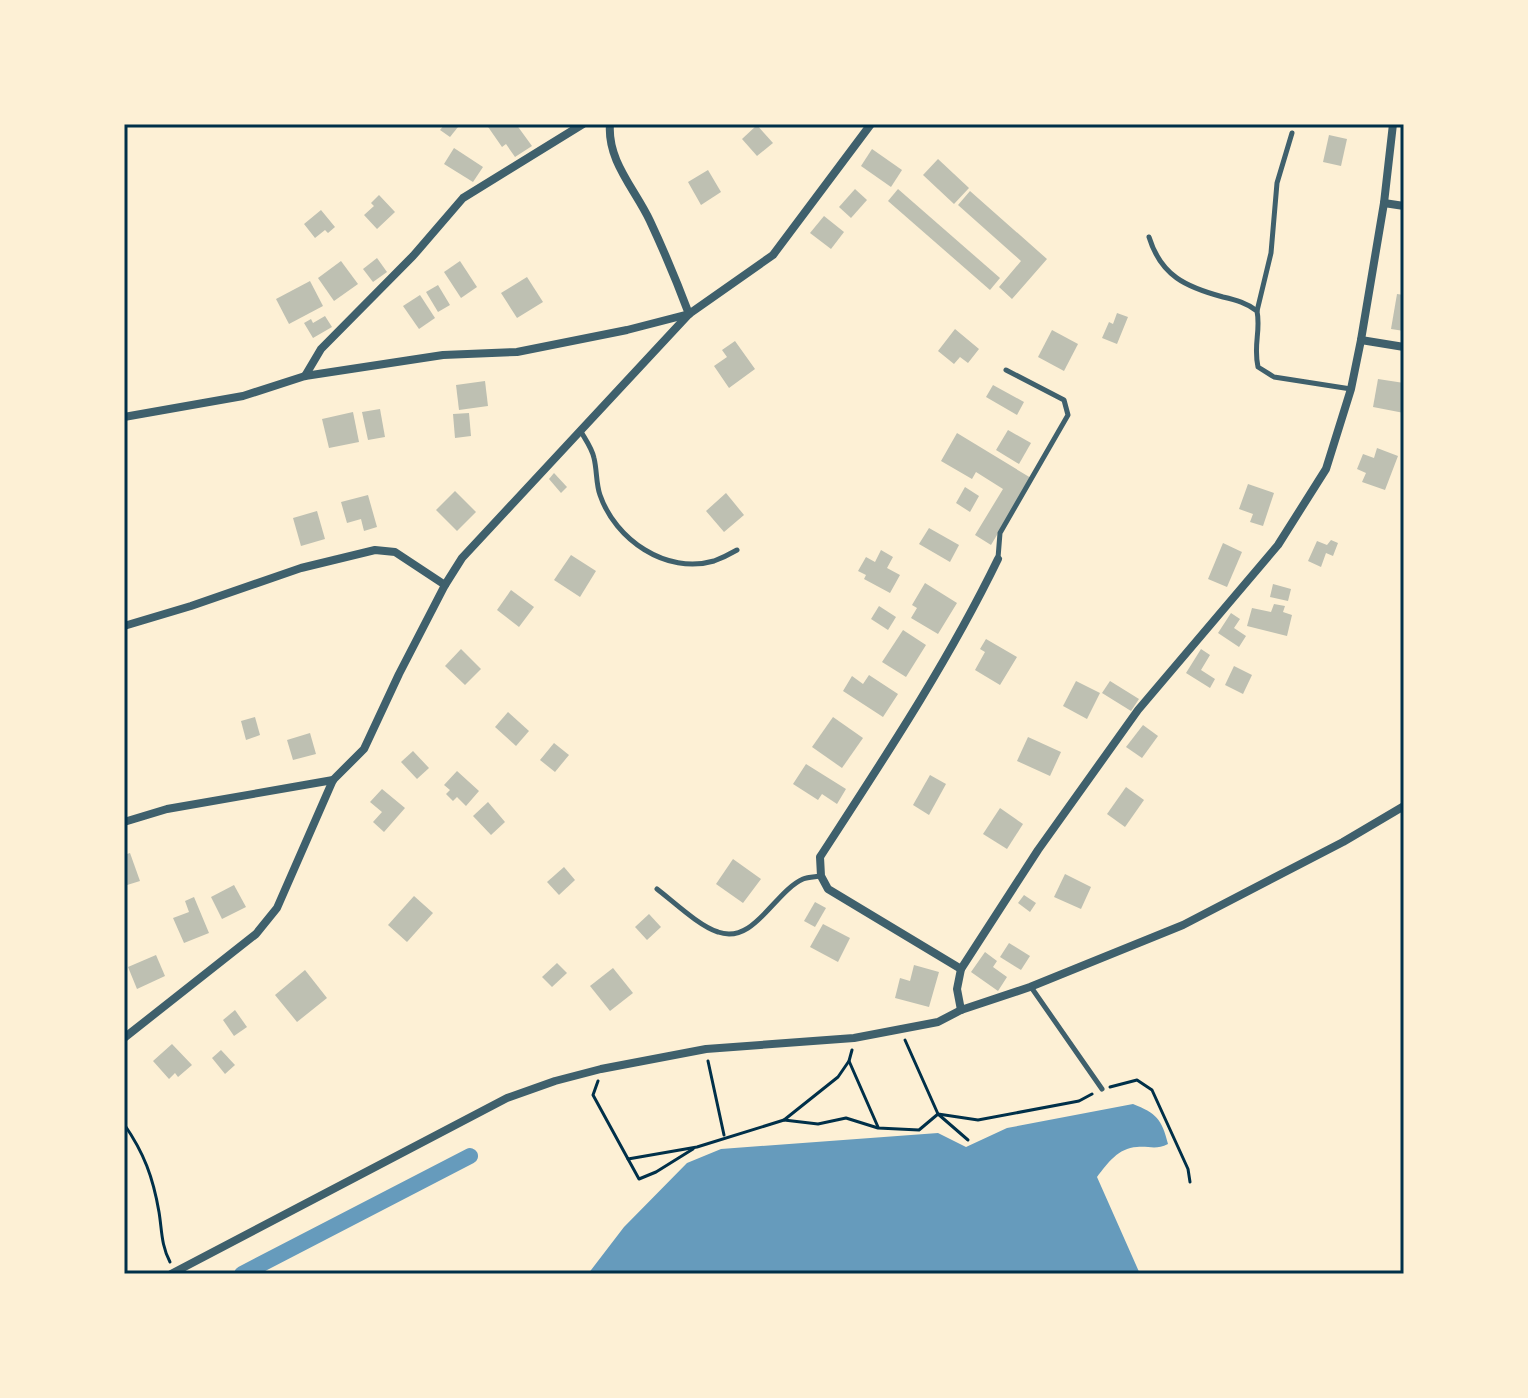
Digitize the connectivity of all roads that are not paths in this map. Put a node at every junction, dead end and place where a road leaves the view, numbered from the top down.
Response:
1 (583, 124) edge
2 (610, 124) edge
3 (871, 124) edge
4 (1393, 124) edge
5 (1292, 133) dead end
6 (1384, 203) junction
7 (1404, 206) edge
8 (1149, 237) dead end
9 (1257, 311) junction
10 (689, 314) junction
11 (1361, 340) junction
12 (1404, 347) edge
13 (1006, 370) dead end
14 (305, 376) junction
15 (1351, 389) junction
16 (124, 417) edge
17 (580, 430) junction
18 (737, 550) dead end
19 (998, 559) joint
20 (445, 585) junction
21 (124, 626) edge
22 (333, 780) junction
23 (1404, 806) edge
24 (124, 822) edge
25 (821, 876) junction
26 (657, 889) dead end
27 (961, 969) junction
28 (1030, 987) junction
29 (961, 1010) junction
30 (124, 1038) edge
31 (1102, 1089) road end
32 (173, 1273) edge

1 - 14 street
2 - 10 street
3 - 10 street
4 - 6 street
5 - 9 lane
6 - 7 street
6 - 11 street
8 - 9 lane
9 - 15 lane
10 - 14 street
10 - 17 street
11 - 12 street
11 - 15 street
13 - 19 lane
14 - 16 street
15 - 27 street
17 - 18 lane
17 - 20 street
19 - 25 street
20 - 21 street
20 - 22 street
22 - 24 street
22 - 30 street
23 - 28 street
25 - 26 lane
25 - 27 street
27 - 29 street
28 - 29 street
28 - 31 lane
29 - 32 street

